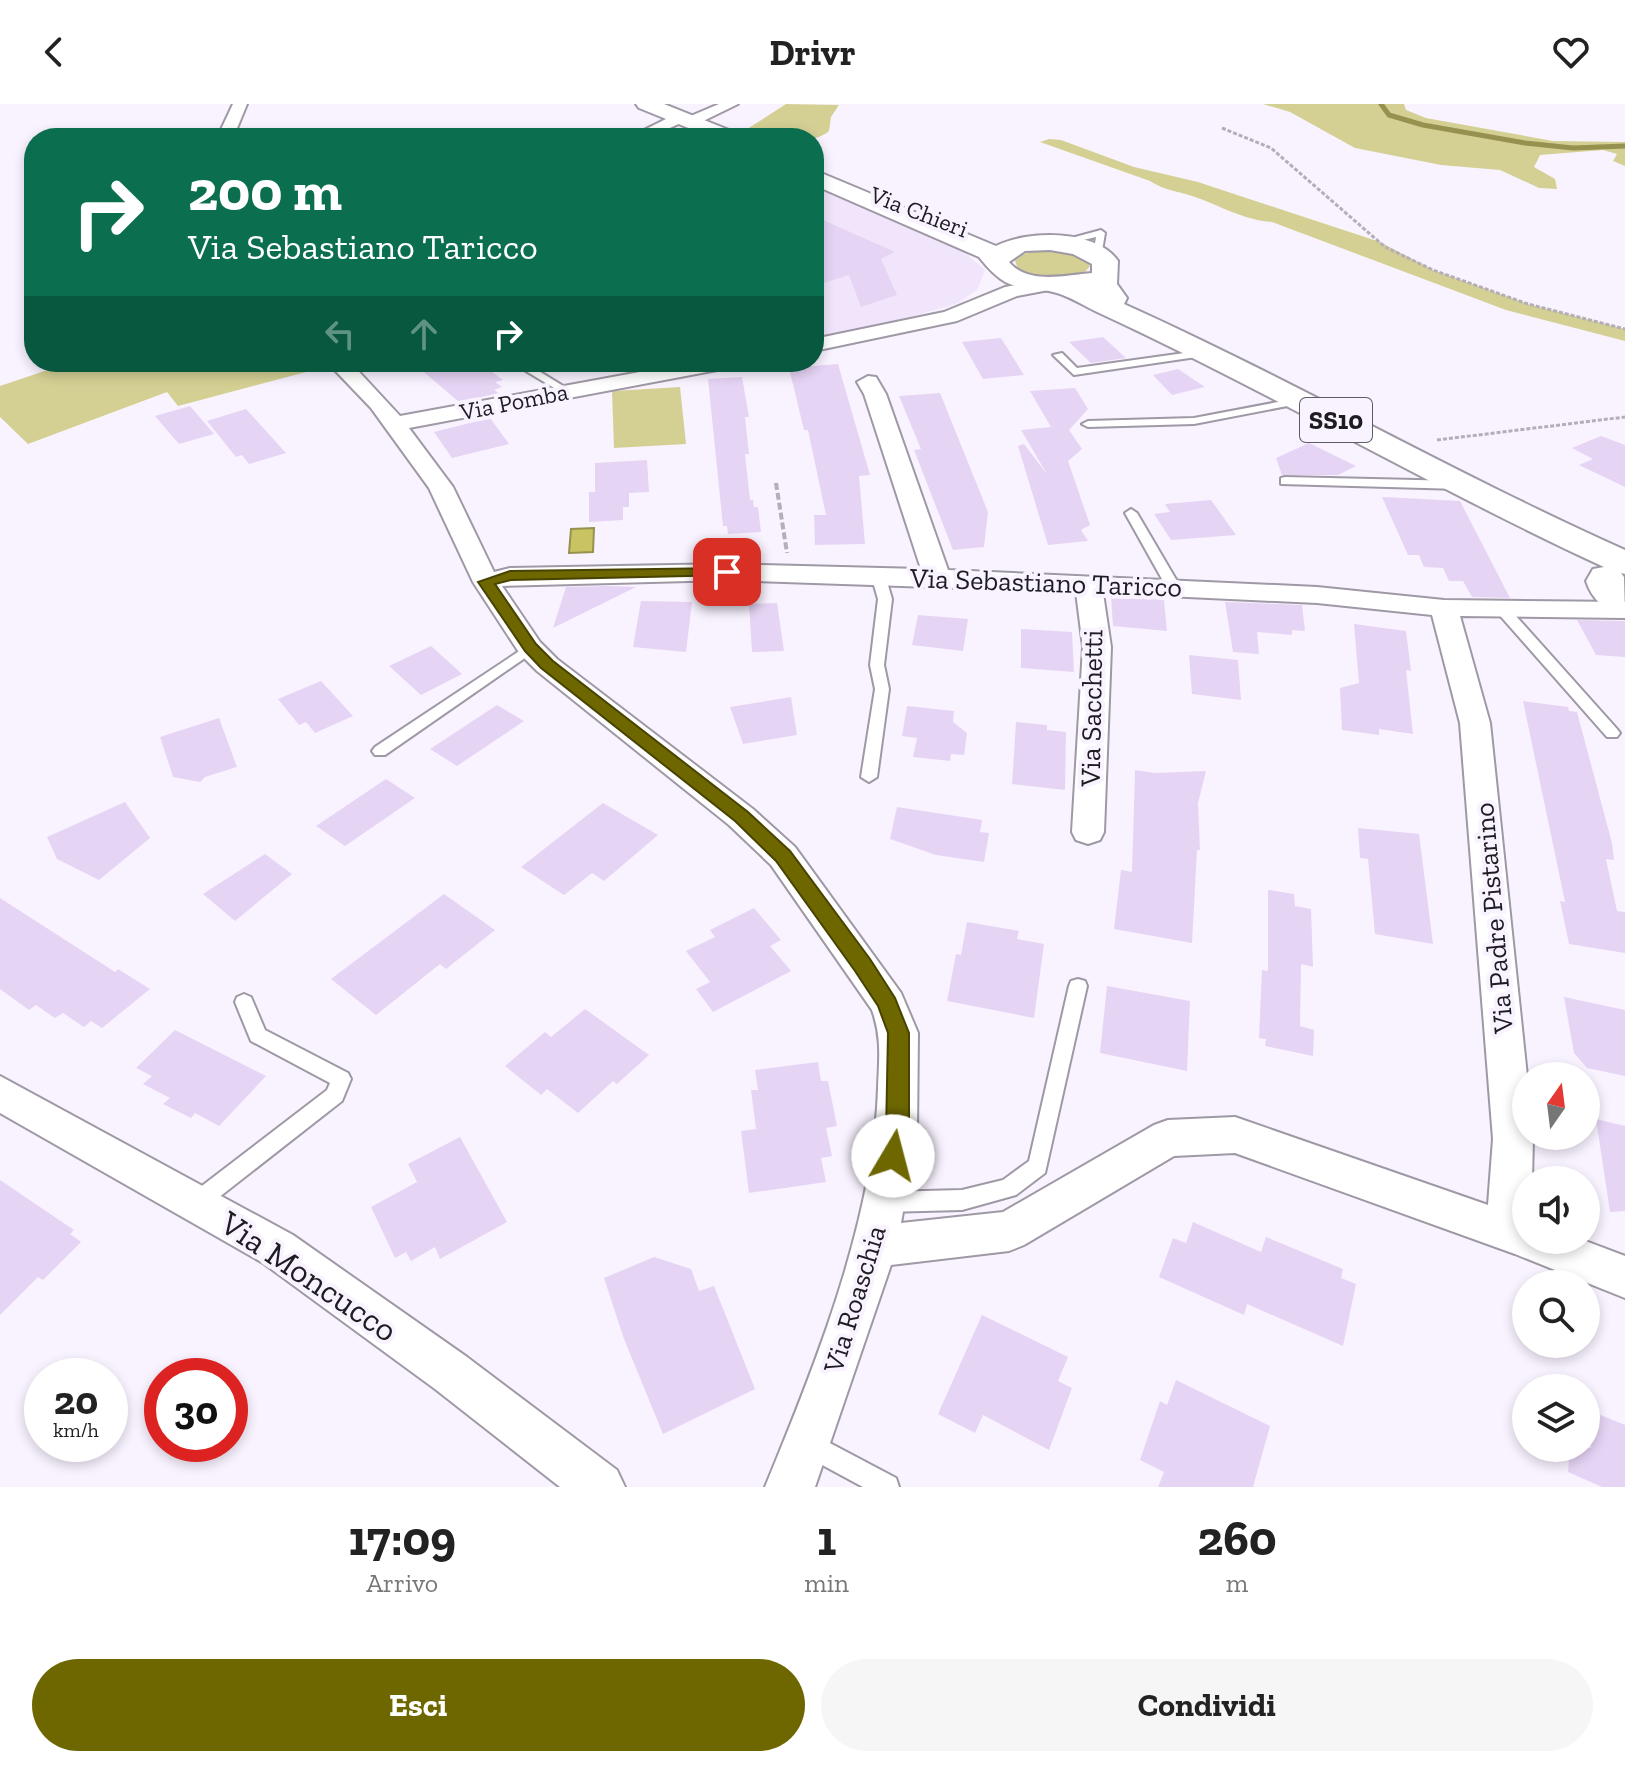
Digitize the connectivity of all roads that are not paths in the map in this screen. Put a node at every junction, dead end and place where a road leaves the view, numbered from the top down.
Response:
1 (240, 104) edge
2 (646, 104) edge
3 (731, 104) edge
4 (679, 121) junction
5 (229, 128) edge
6 (657, 128) edge
7 (700, 128) edge
8 (824, 174) edge
9 (824, 181) edge
10 (1026, 244) junction
11 (1100, 265) junction
12 (1001, 266) junction
13 (1055, 286) junction
14 (984, 302) junction
15 (1155, 327) junction
16 (824, 343) edge
17 (1207, 352) junction
18 (1058, 355) dead end
19 (348, 372) edge
20 (533, 372) edge
21 (654, 372) edge
22 (868, 382) dead end
23 (568, 392) junction
24 (1299, 401) junction
25 (394, 424) junction
26 (1088, 424) dead end
27 (1285, 481) dead end
28 (1462, 485) junction
29 (1131, 513) dead end
30 (878, 575) junction
31 (937, 578) junction
32 (486, 582) junction
33 (1088, 584) junction
34 (1174, 588) junction
35 (1618, 590) edge
36 (1444, 608) junction
37 (1501, 608) junction
38 (530, 648) junction
39 (1612, 733) dead end
40 (380, 751) dead end
41 (869, 777) dead end
42 (1088, 832) dead end
43 (1078, 986) dead end
44 (244, 1002) dead end
45 (0, 1093) edge
46 (1515, 1166) edge
47 (197, 1202) junction
48 (883, 1202) junction
49 (1512, 1234) edge
50 (875, 1246) junction
51 (1565, 1254) edge
52 (1625, 1277) edge
53 (808, 1443) junction
54 (600, 1487) edge
55 (790, 1487) edge
56 (887, 1487) edge

1 - 5 street
2 - 4 main road
3 - 4 street
4 - 6 street
4 - 7 main road
8 - 10 main road, Via Chieri
9 - 12 main road, Via Chieri
10 - 11 main road, Via Chieri
10 - 12 main road, Via Chieri
11 - 13 main road
11 - 15 main road
12 - 13 main road, Via Chieri
12 - 14 street
13 - 14 street
13 - 15 main road, Via Chieri
14 - 16 street
15 - 17 main road, SS10
17 - 18 lane
17 - 24 main road, SS10
19 - 25 street, Via Roaschia
20 - 23 lane
21 - 23 street, Via Pomba
22 - 31 street
23 - 25 street, Via Pomba
24 - 26 lane
24 - 28 main road, SS10
25 - 32 street, Via Roaschia
27 - 28 lane
28 - 35 main road, SS10
29 - 34 lane
30 - 31 street, Via Sebastiano Taricco
30 - 32 street, Via Sebastiano Taricco
30 - 41 lane
31 - 33 street, Via Sebastiano Taricco
32 - 38 street, Via Roaschia
33 - 34 street, Via Sebastiano Taricco
33 - 42 street, Via Sacchetti
34 - 36 street, Via Sebastiano Taricco
35 - 37 street, Via Sebastiano Taricco
36 - 37 street, Via Sebastiano Taricco
36 - 46 street, Via Padre Pistarino
37 - 39 lane
38 - 40 lane
38 - 48 street, Via Roaschia
43 - 48 lane
44 - 47 lane
45 - 47 street, Via Moncucco
47 - 54 street, Via Moncucco
48 - 50 street, Via Roaschia
49 - 50 street
50 - 53 street, Via Roaschia
51 - 52 street
53 - 55 street, Via Roaschia
53 - 56 lane

